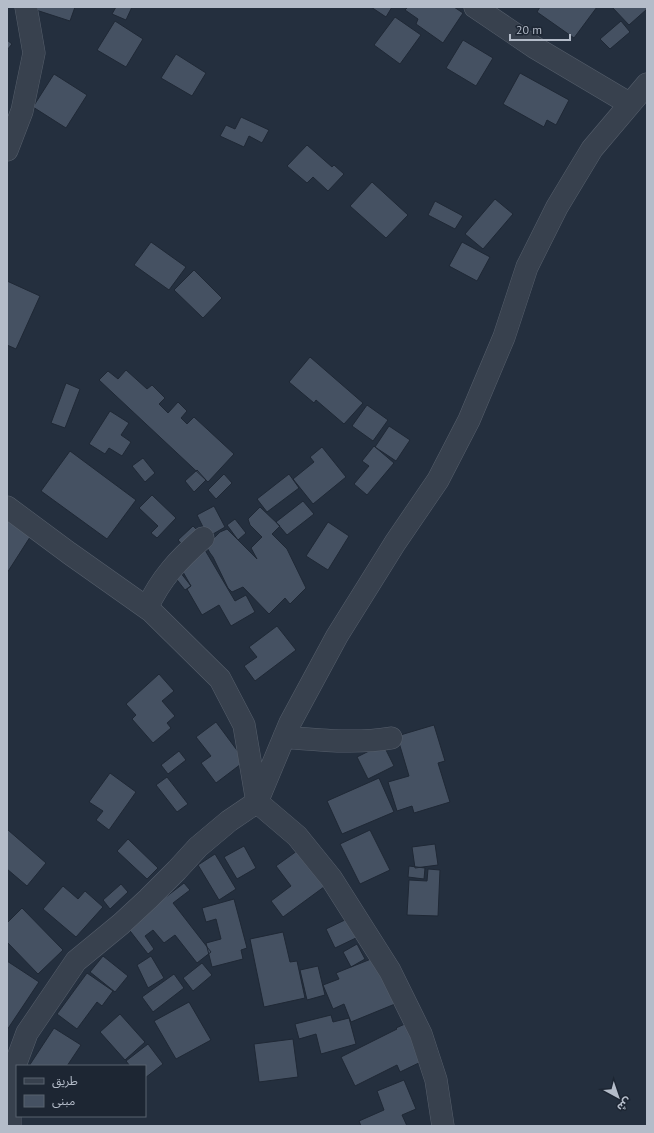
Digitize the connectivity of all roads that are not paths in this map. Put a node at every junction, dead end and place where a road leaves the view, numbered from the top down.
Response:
1 (26, 7) edge
2 (475, 7) edge
3 (647, 84) edge
4 (630, 104) junction
5 (7, 150) edge
6 (7, 507) edge
7 (203, 538) dead end
8 (147, 608) junction
9 (284, 737) junction
10 (391, 738) dead end
11 (257, 802) junction
12 (10, 1126) edge
13 (443, 1126) edge

1 - 5 street
2 - 4 street
3 - 4 street
4 - 9 street
6 - 8 street
7 - 8 street
8 - 11 street
9 - 10 street
9 - 11 street
11 - 12 street
11 - 13 street

